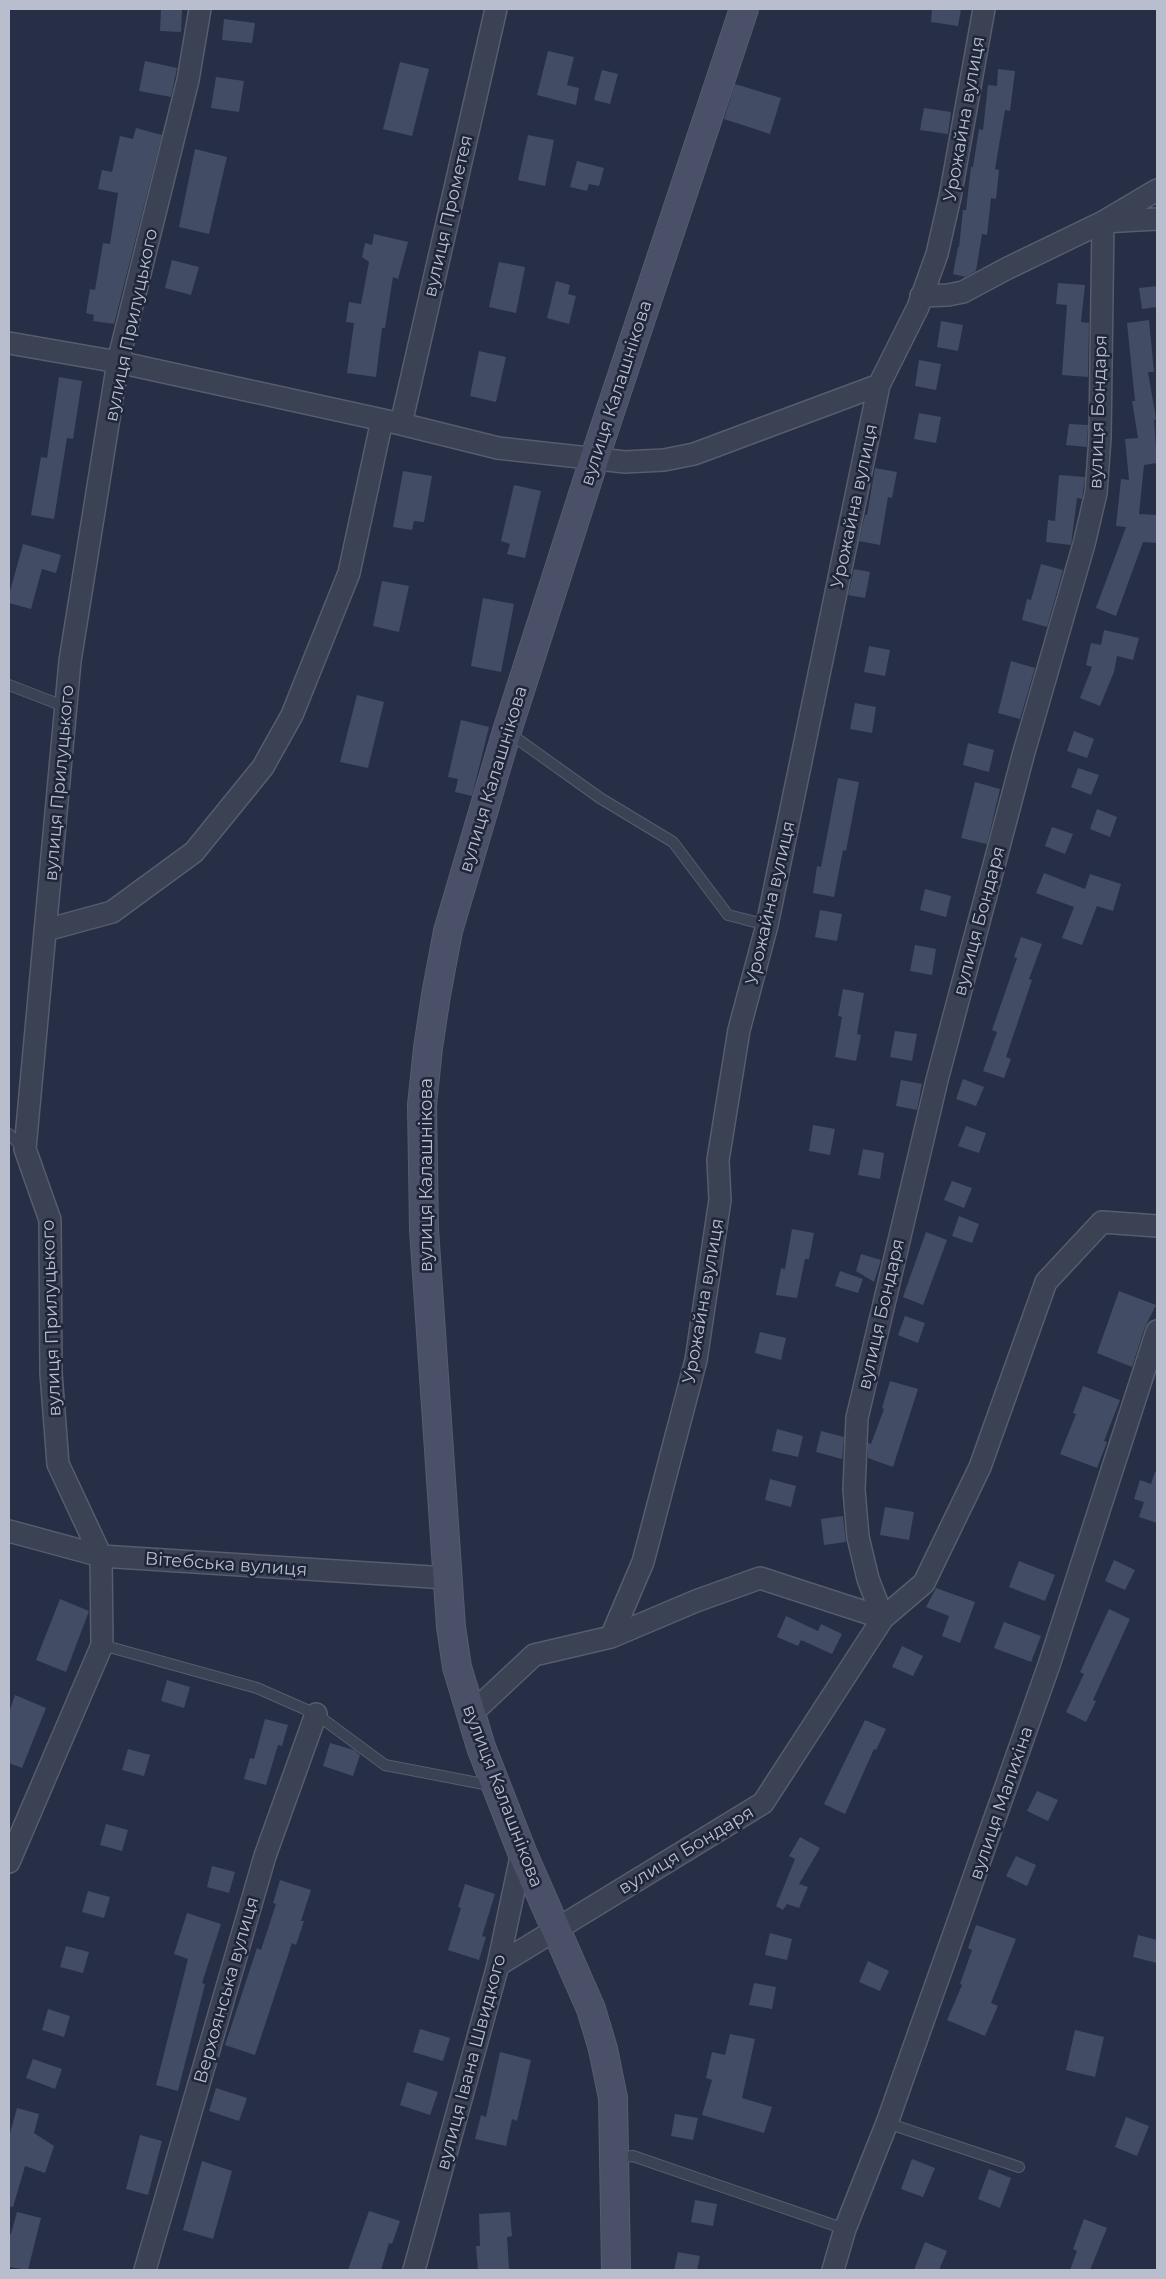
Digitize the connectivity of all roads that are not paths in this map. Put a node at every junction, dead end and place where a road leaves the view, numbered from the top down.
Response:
1 (200, 9) edge
2 (496, 9) edge
3 (744, 9) edge
4 (984, 9) edge
5 (1157, 190) edge
6 (1157, 219) edge
7 (1103, 222) junction
8 (922, 296) junction
9 (9, 343) edge
10 (118, 362) junction
11 (879, 385) junction
12 (391, 422) junction
13 (595, 457) junction
14 (9, 685) edge
15 (66, 707) junction
16 (507, 731) junction
17 (767, 925) junction
18 (46, 930) junction
19 (9, 1134) edge
20 (25, 1149) junction
21 (1157, 1226) edge
22 (1157, 1331) edge
23 (9, 1531) edge
24 (101, 1556) junction
25 (447, 1578) junction
26 (883, 1618) junction
27 (611, 1637) junction
28 (102, 1645) junction
29 (316, 1714) junction
30 (470, 1715) junction
31 (495, 1786) junction
32 (522, 1852) junction
33 (9, 1862) edge
34 (556, 1929) junction
35 (498, 1965) junction
36 (887, 2122) junction
37 (614, 2159) junction
38 (1018, 2167) dead end
39 (845, 2229) junction
40 (145, 2270) edge
41 (414, 2270) edge
42 (616, 2270) edge
43 (833, 2270) edge

1 - 10 street, вулиця Прилуцького
2 - 12 street, вулиця Прометея
3 - 13 street, вулиця Калашнікова
4 - 8 street, Урожайна вулиця
5 - 7 street
6 - 7 street
7 - 8 street
7 - 26 street, вулиця Бондаря
8 - 11 street, Урожайна вулиця
9 - 10 street
10 - 12 street
10 - 15 street, вулиця Прилуцького
11 - 13 street
11 - 17 street, Урожайна вулиця
12 - 13 street
12 - 18 street, вулиця Прометея
13 - 16 street, вулиця Калашнікова
14 - 15 lane
15 - 18 street, вулиця Прилуцького
16 - 17 lane
16 - 25 street, вулиця Калашнікова
17 - 27 street, Урожайна вулиця
18 - 20 street, вулиця Прилуцького
19 - 20 lane
20 - 24 street, вулиця Прилуцького
21 - 26 street, вулиця Бондаря
22 - 36 street, вулиця Малихіна
23 - 24 street, Вітебська вулиця
24 - 25 street, Вітебська вулиця
24 - 28 street
25 - 30 street, вулиця Калашнікова
26 - 27 street
26 - 34 street, вулиця Бондаря
27 - 30 street
28 - 29 lane
28 - 33 street
29 - 31 lane
29 - 40 street, Верхоянська вулиця
30 - 31 street, вулиця Калашнікова
31 - 32 street, вулиця Калашнікова
32 - 34 street, вулиця Калашнікова
32 - 35 street, вулиця Івана Швидкого
34 - 35 street, вулиця Бондаря
34 - 37 street, вулиця Калашнікова
35 - 41 street, вулиця Івана Швидкого
36 - 38 lane
36 - 39 street, вулиця Малихіна
37 - 39 lane
37 - 42 street, вулиця Калашнікова
39 - 43 street, вулиця Малихіна

